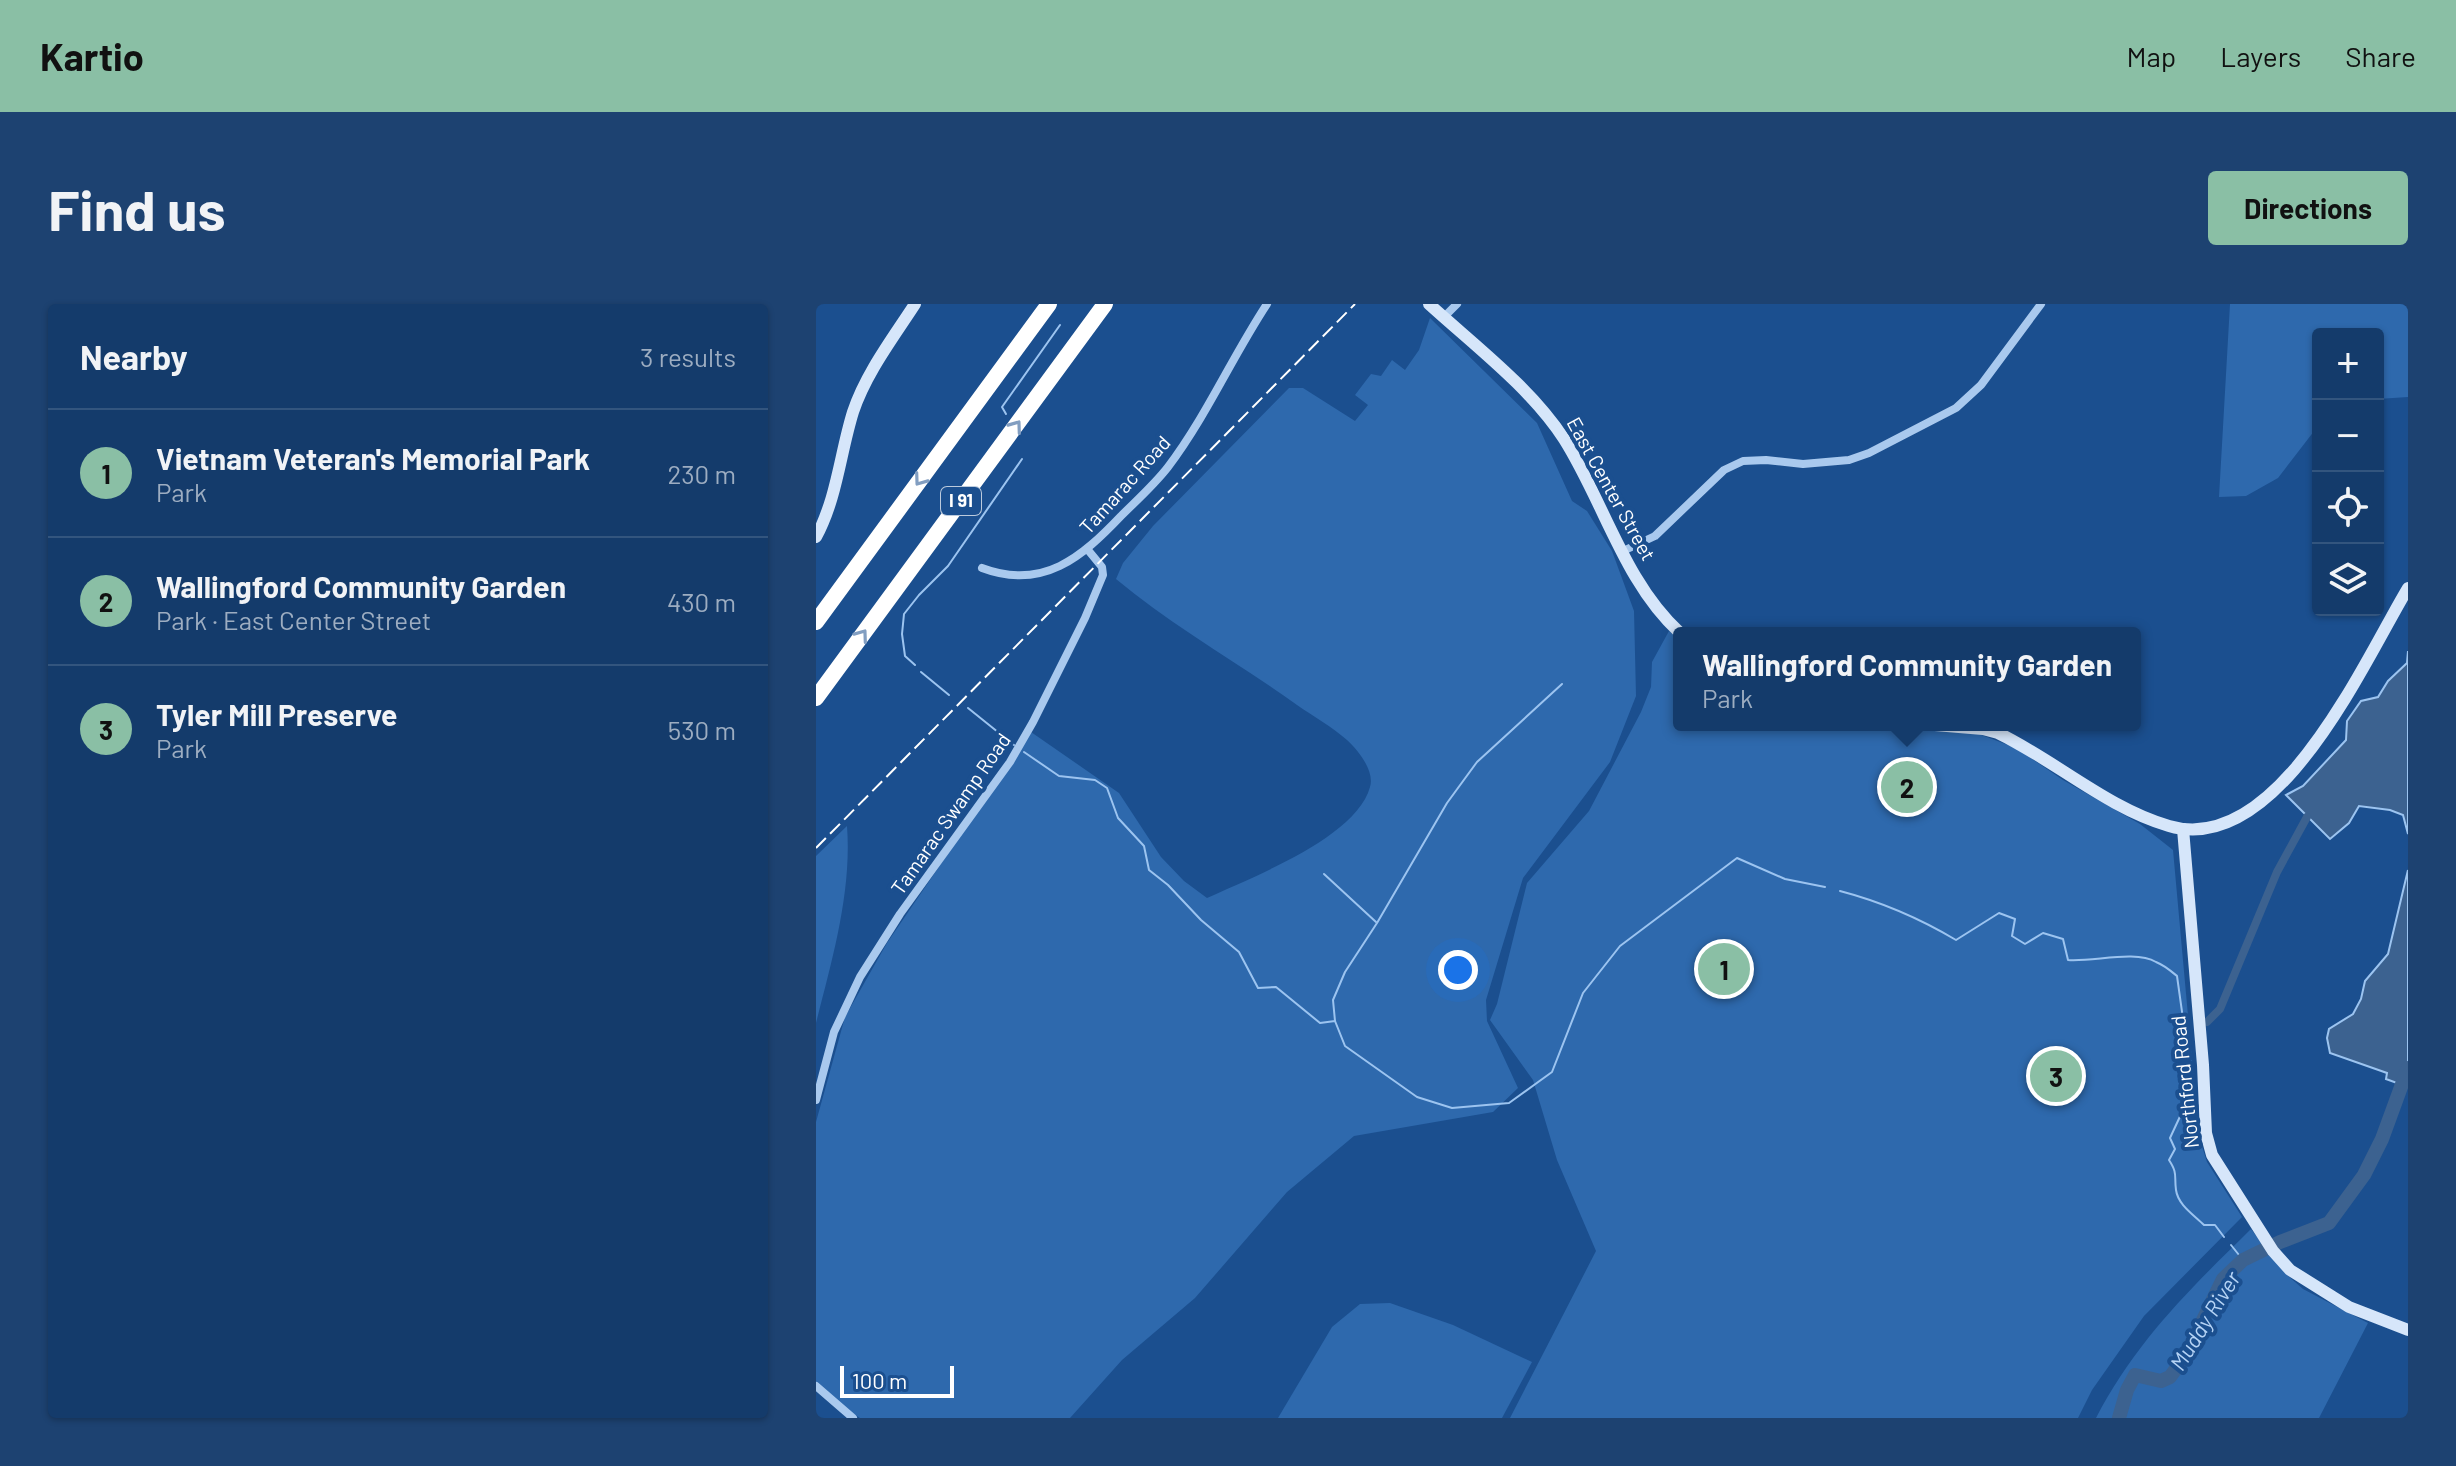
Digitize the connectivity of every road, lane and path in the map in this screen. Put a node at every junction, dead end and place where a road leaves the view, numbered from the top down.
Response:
1 (915, 304) edge
2 (1049, 304) edge
3 (1105, 304) edge
4 (1267, 304) edge
5 (1429, 304) edge
6 (1457, 304) edge
7 (2041, 304) edge
8 (1444, 317) junction
9 (816, 537) edge
10 (1088, 550) junction
11 (1623, 551) junction
12 (982, 568) dead end
13 (2408, 588) edge
14 (816, 622) edge
15 (1675, 627) edge
16 (816, 698) edge
17 (1987, 731) edge
18 (2183, 829) junction
19 (816, 1100) edge
20 (2408, 1330) edge
21 (816, 1386) edge
22 (853, 1418) edge

1 - 9 street
2 -> 14 highway, I 91
16 -> 3 highway, I 91
4 - 10 street, Tamarac Road
5 - 8 street, East Center Street
6 - 8 street
7 - 11 street
8 - 11 street, East Center Street
10 - 12 street, Tamarac Road
10 - 19 street, Tamarac Swamp Road
11 - 15 street, East Center Street
13 - 18 street
17 - 18 street
18 - 20 street, Northford Road
21 - 22 street

